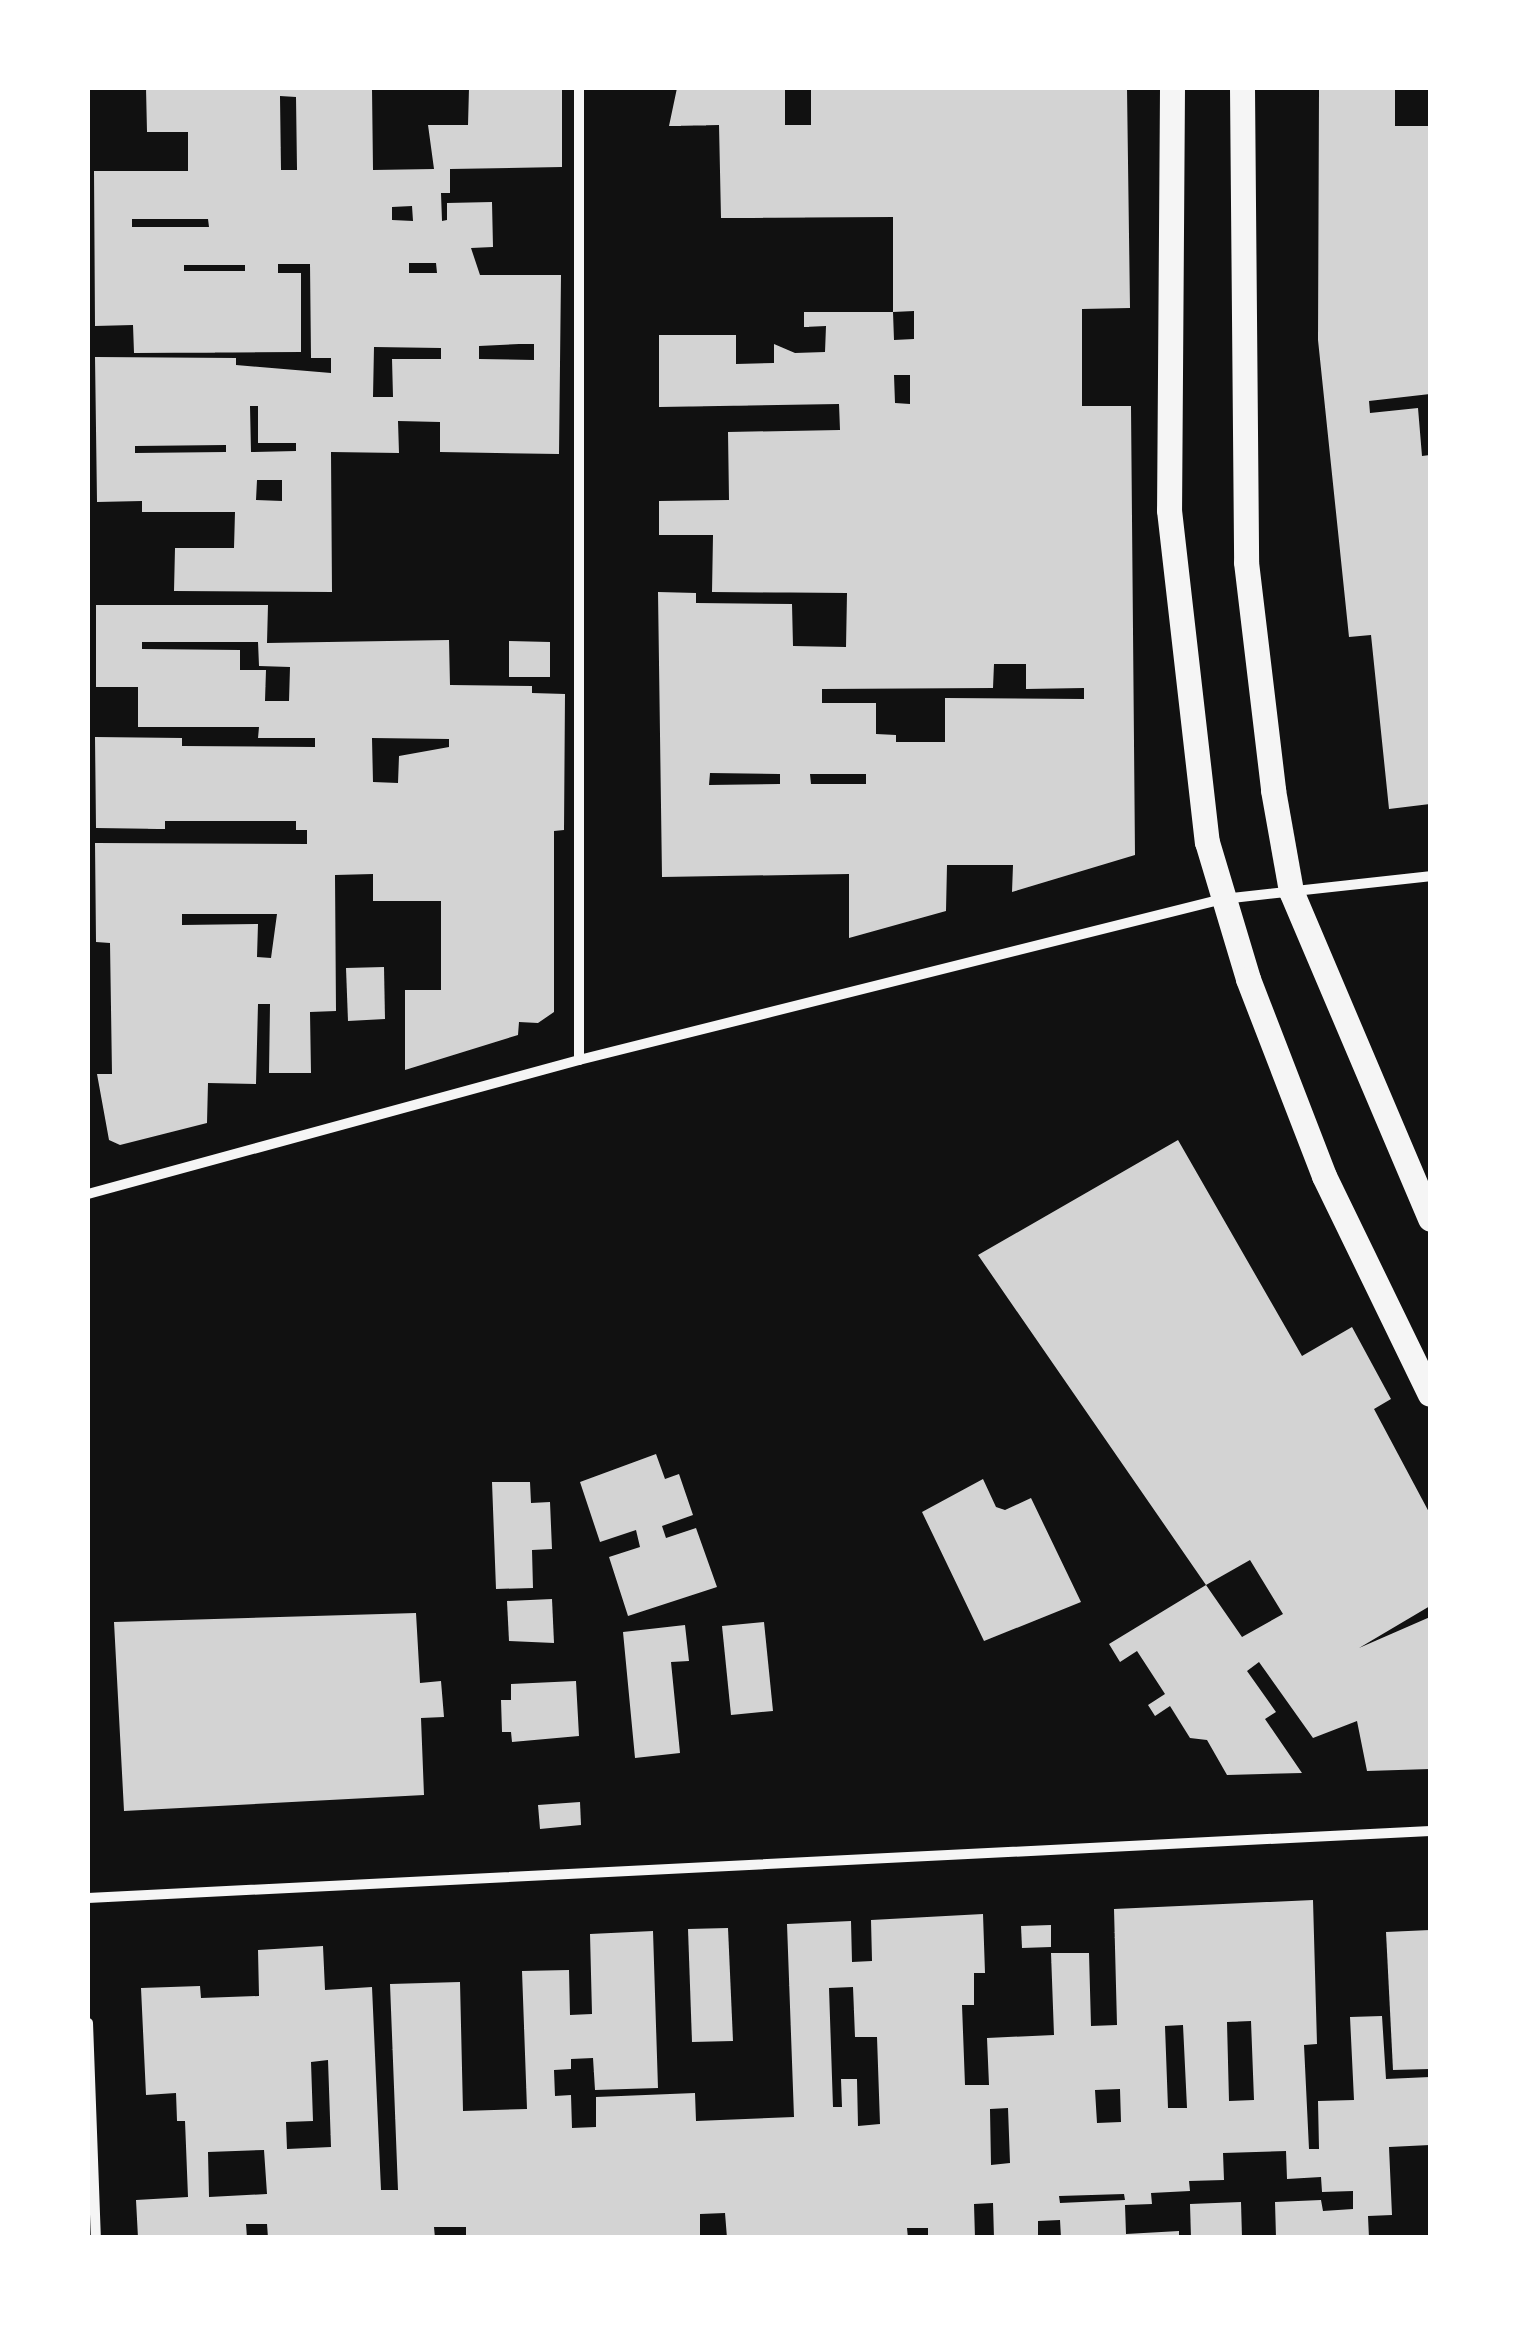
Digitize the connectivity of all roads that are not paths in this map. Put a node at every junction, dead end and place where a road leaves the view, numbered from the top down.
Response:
1 (579, 88) edge
2 (1172, 88) edge
3 (1242, 88) edge
4 (1430, 876) edge
5 (1291, 891) junction
6 (1222, 900) junction
7 (579, 1060) junction
8 (88, 1194) edge
9 (1430, 1219) edge
10 (1430, 1394) edge
11 (1430, 1831) edge
12 (88, 1898) edge
13 (88, 2023) edge
14 (96, 2238) edge

1 - 7 street
2 - 6 main road
3 - 5 main road
4 - 5 street
5 - 6 street
5 - 9 main road
6 - 7 street
6 - 10 main road
7 - 8 street
11 - 12 street
13 - 14 street

